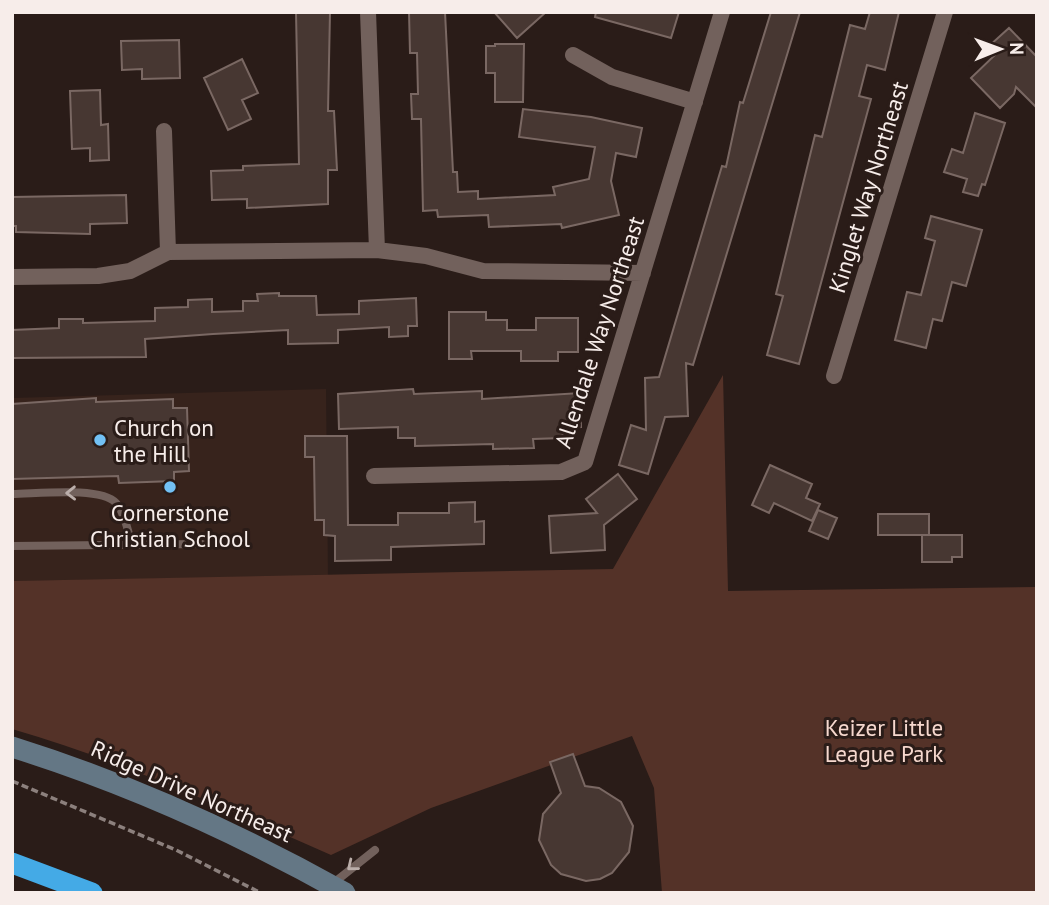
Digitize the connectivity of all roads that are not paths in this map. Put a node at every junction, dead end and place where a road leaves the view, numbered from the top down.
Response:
1 (368, 12) edge
2 (722, 12) edge
3 (945, 12) edge
4 (573, 55) dead end
5 (695, 102) junction
6 (164, 131) dead end
7 (377, 250) junction
8 (168, 252) junction
9 (643, 274) junction
10 (12, 277) edge
11 (834, 376) dead end
12 (374, 476) dead end
13 (12, 494) edge
14 (202, 544) dead end
15 (132, 545) junction
16 (12, 546) edge
17 (12, 747) edge
18 (375, 850) dead end
19 (12, 863) edge
20 (338, 889) edge
21 (92, 893) edge

1 - 7 street
2 - 5 street, Allendale Way Northeast
3 - 11 street, Kinglet Way Northeast
4 - 5 street
5 - 9 street, Allendale Way Northeast
6 - 8 street
7 - 8 street
7 - 9 street
8 - 10 street
9 - 12 street, Allendale Way Northeast
15 -> 13 lane
14 - 15 lane
15 - 16 lane
17 - 20 street, Ridge Drive Northeast
18 -> 20 lane
19 - 21 highway

